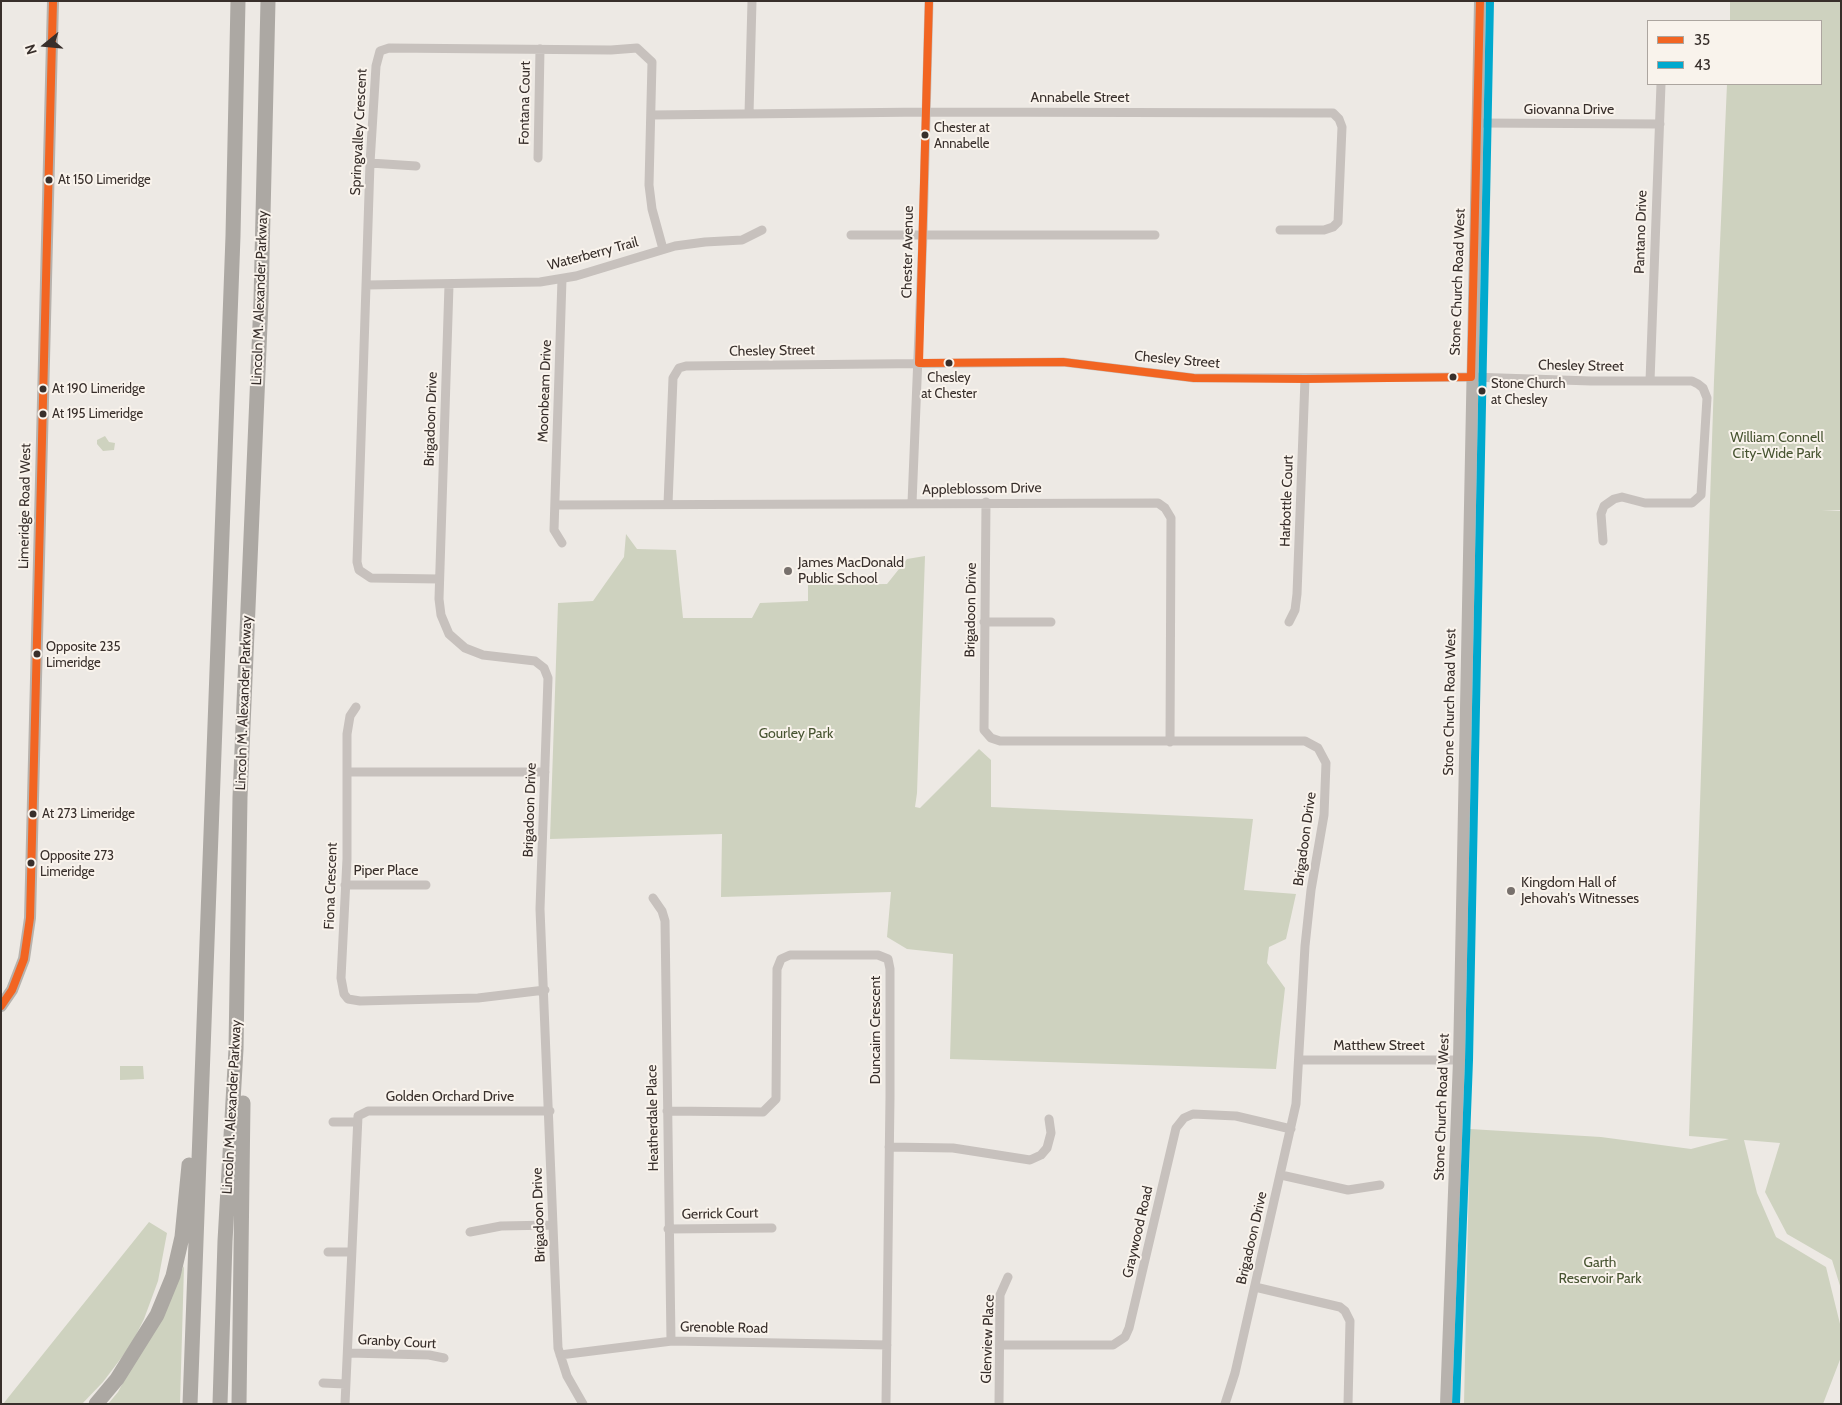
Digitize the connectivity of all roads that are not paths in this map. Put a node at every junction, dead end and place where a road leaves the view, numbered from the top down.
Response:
1 (53, 1) edge
2 (238, 1) edge
3 (268, 1) edge
4 (752, 1) edge
5 (929, 1) edge
6 (1480, 1) edge
7 (540, 49) junction
8 (1661, 85) edge
9 (927, 112) junction
10 (651, 114) junction
11 (749, 114) junction
12 (1478, 123) junction
13 (1660, 124) junction
14 (538, 158) dead end
15 (370, 163) junction
16 (416, 166) dead end
17 (762, 230) dead end
18 (1280, 230) dead end
19 (923, 234) junction
20 (851, 235) dead end
21 (1155, 235) dead end
22 (663, 249) junction
23 (562, 279) junction
24 (367, 285) junction
25 (449, 285) junction
26 (919, 363) junction
27 (1471, 377) junction
28 (1305, 379) junction
29 (1650, 381) junction
30 (986, 502) junction
31 (912, 503) junction
32 (668, 504) junction
33 (555, 505) junction
34 (1604, 541) dead end
35 (562, 542) dead end
36 (439, 579) junction
37 (984, 622) junction
38 (1051, 622) dead end
39 (1288, 622) dead end
40 (356, 707) dead end
41 (1170, 742) junction
42 (347, 772) junction
43 (545, 772) junction
44 (346, 885) junction
45 (426, 885) dead end
46 (653, 898) dead end
47 (545, 990) junction
48 (1, 1006) edge
49 (236, 1049) junction
50 (1300, 1060) junction
51 (1459, 1060) junction
52 (550, 1110) junction
53 (667, 1111) junction
54 (1049, 1118) dead end
55 (333, 1122) dead end
56 (357, 1122) junction
57 (1291, 1129) junction
58 (200, 1134) junction
59 (889, 1147) junction
60 (1281, 1175) junction
61 (1380, 1185) dead end
62 (553, 1225) junction
63 (772, 1228) dead end
64 (668, 1229) junction
65 (470, 1232) dead end
66 (328, 1252) dead end
67 (351, 1252) junction
68 (1008, 1277) dead end
69 (1255, 1287) junction
70 (671, 1341) junction
71 (887, 1345) junction
72 (1000, 1345) junction
73 (349, 1353) junction
74 (560, 1355) junction
75 (444, 1358) dead end
76 (323, 1383) dead end
77 (345, 1384) junction
78 (96, 1404) edge
79 (190, 1404) edge
80 (220, 1404) edge
81 (239, 1404) edge
82 (345, 1404) edge
83 (582, 1404) edge
84 (886, 1404) edge
85 (999, 1404) edge
86 (1225, 1404) edge
87 (1348, 1404) edge
88 (1446, 1404) edge

1 - 48 main road, Limeridge Road West
2 - 58 highway, Lincoln M. Alexander Parkway
3 - 49 highway, Lincoln M. Alexander Parkway
4 - 11 street
5 - 9 street, Chester Avenue
6 - 12 main road, Stone Church Road West
7 - 10 street, Springvalley Crescent
7 - 14 street, Fontana Court
7 - 15 street, Springvalley Crescent
8 - 13 street, Pantano Drive
9 - 11 street, Annabelle Street
9 - 18 street, Annabelle Street
9 - 19 street, Chester Avenue
10 - 11 street, Annabelle Street
10 - 22 street, Springvalley Crescent
12 - 13 street, Giovanna Drive
12 - 27 main road, Stone Church Road West
13 - 29 street, Pantano Drive
15 - 16 street
15 - 24 street, Springvalley Crescent
17 - 22 street, Waterberry Trail
19 - 20 street
19 - 21 street
19 - 26 street, Chester Avenue
22 - 23 street, Waterberry Trail
23 - 25 street, Waterberry Trail
23 - 33 street, Moonbeam Drive
24 - 25 street, Waterberry Trail
24 - 36 street, Springvalley Crescent
25 - 36 street, Brigadoon Drive
26 - 28 street, Chesley Street
26 - 31 street, Chester Avenue
26 - 32 street, Chesley Street
27 - 28 street, Chesley Street
27 - 29 street, Chesley Street
27 - 51 main road, Stone Church Road West
28 - 39 street, Harbottle Court
29 - 34 street, Chesley Street
30 - 31 street, Appleblossom Drive
30 - 37 street, Brigadoon Drive
30 - 41 street, Appleblossom Drive
31 - 32 street, Appleblossom Drive
32 - 33 street, Appleblossom Drive
33 - 35 street, Moonbeam Drive
36 - 43 street, Brigadoon Drive
37 - 38 street
37 - 41 street, Brigadoon Drive
40 - 42 street, Fiona Crescent
41 - 50 street, Brigadoon Drive
42 - 43 street
42 - 44 street, Fiona Crescent
43 - 47 street, Brigadoon Drive
44 - 45 street, Piper Place
44 - 47 street, Fiona Crescent
46 - 53 street, Heatherdale Place
47 - 52 street, Brigadoon Drive
49 - 80 highway, Lincoln M. Alexander Parkway
49 - 81 highway
50 - 51 street, Matthew Street
50 - 57 street, Brigadoon Drive
51 - 88 main road, Stone Church Road West
52 - 56 street, Golden Orchard Drive
52 - 62 street, Brigadoon Drive
53 - 59 street, Duncairn Crescent
53 - 64 street, Heatherdale Place
54 - 59 street
55 - 56 street
56 - 67 street
57 - 60 street, Brigadoon Drive
57 - 72 street, Graywood Road
58 - 78 highway
58 - 79 highway, Lincoln M. Alexander Parkway
59 - 71 street, Duncairn Crescent
60 - 61 street
60 - 69 street, Brigadoon Drive
62 - 65 street
62 - 74 street, Brigadoon Drive
63 - 64 street, Gerrick Court
64 - 70 street, Heatherdale Place
66 - 67 street
67 - 73 street
68 - 72 street, Glenview Place
69 - 86 street, Brigadoon Drive
69 - 87 street
70 - 71 street, Grenoble Road
70 - 74 street, Grenoble Road
71 - 84 street, Duncairn Crescent
72 - 85 street, Glenview Place
73 - 75 street, Granby Court
73 - 77 street
74 - 83 street, Brigadoon Drive
76 - 77 street
77 - 82 street

